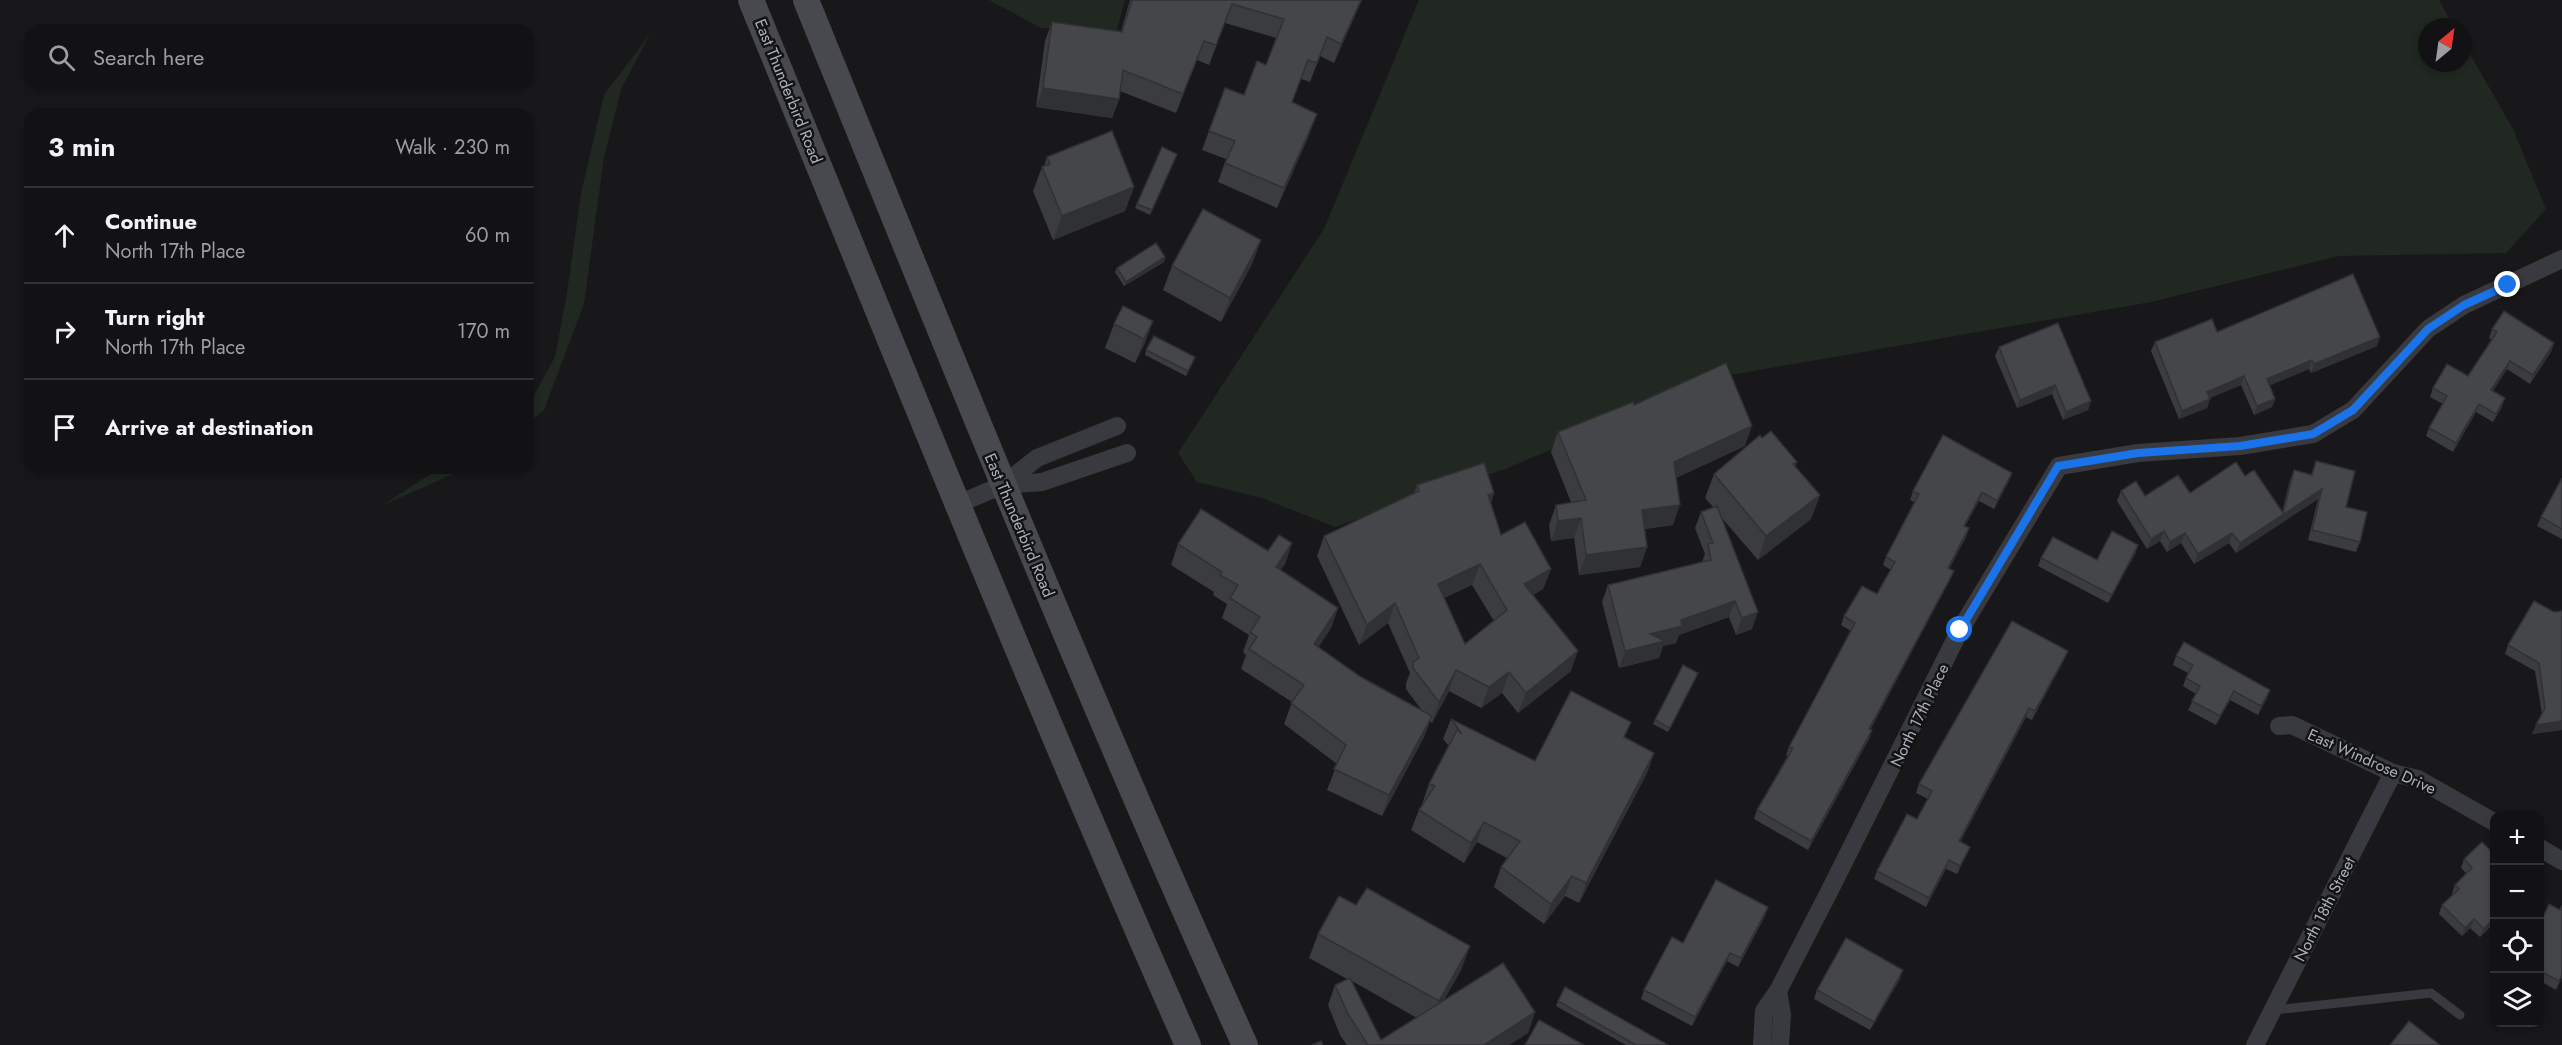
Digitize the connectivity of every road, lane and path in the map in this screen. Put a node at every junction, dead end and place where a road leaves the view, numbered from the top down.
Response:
1 (752, 0) edge
2 (806, 0) edge
3 (2562, 259) edge
4 (1117, 426) dead end
5 (1127, 453) dead end
6 (1003, 485) junction
7 (958, 504) junction
8 (2279, 726) dead end
9 (2393, 773) junction
10 (2490, 820) edge
11 (2544, 850) edge
12 (2562, 861) edge
13 (1778, 991) junction
14 (2274, 1010) junction
15 (2460, 1015) dead end
16 (1188, 1045) edge
17 (1245, 1045) edge
18 (1762, 1045) edge
19 (1780, 1045) edge
20 (2255, 1045) edge

1 - 7 main road, East Thunderbird Road
2 - 6 main road, East Thunderbird Road
3 - 13 street, North 17th Place
4 - 6 street
5 - 6 street
6 - 7 street
6 - 17 main road, East Thunderbird Road
7 - 16 main road, East Thunderbird Road
8 - 9 street, East Windrose Drive
9 - 10 street, East Windrose Drive
9 - 14 street, North 18th Street
11 - 12 street
13 - 18 street, North 17th Place
13 - 19 street
14 - 15 lane
14 - 20 street, North 18th Street

